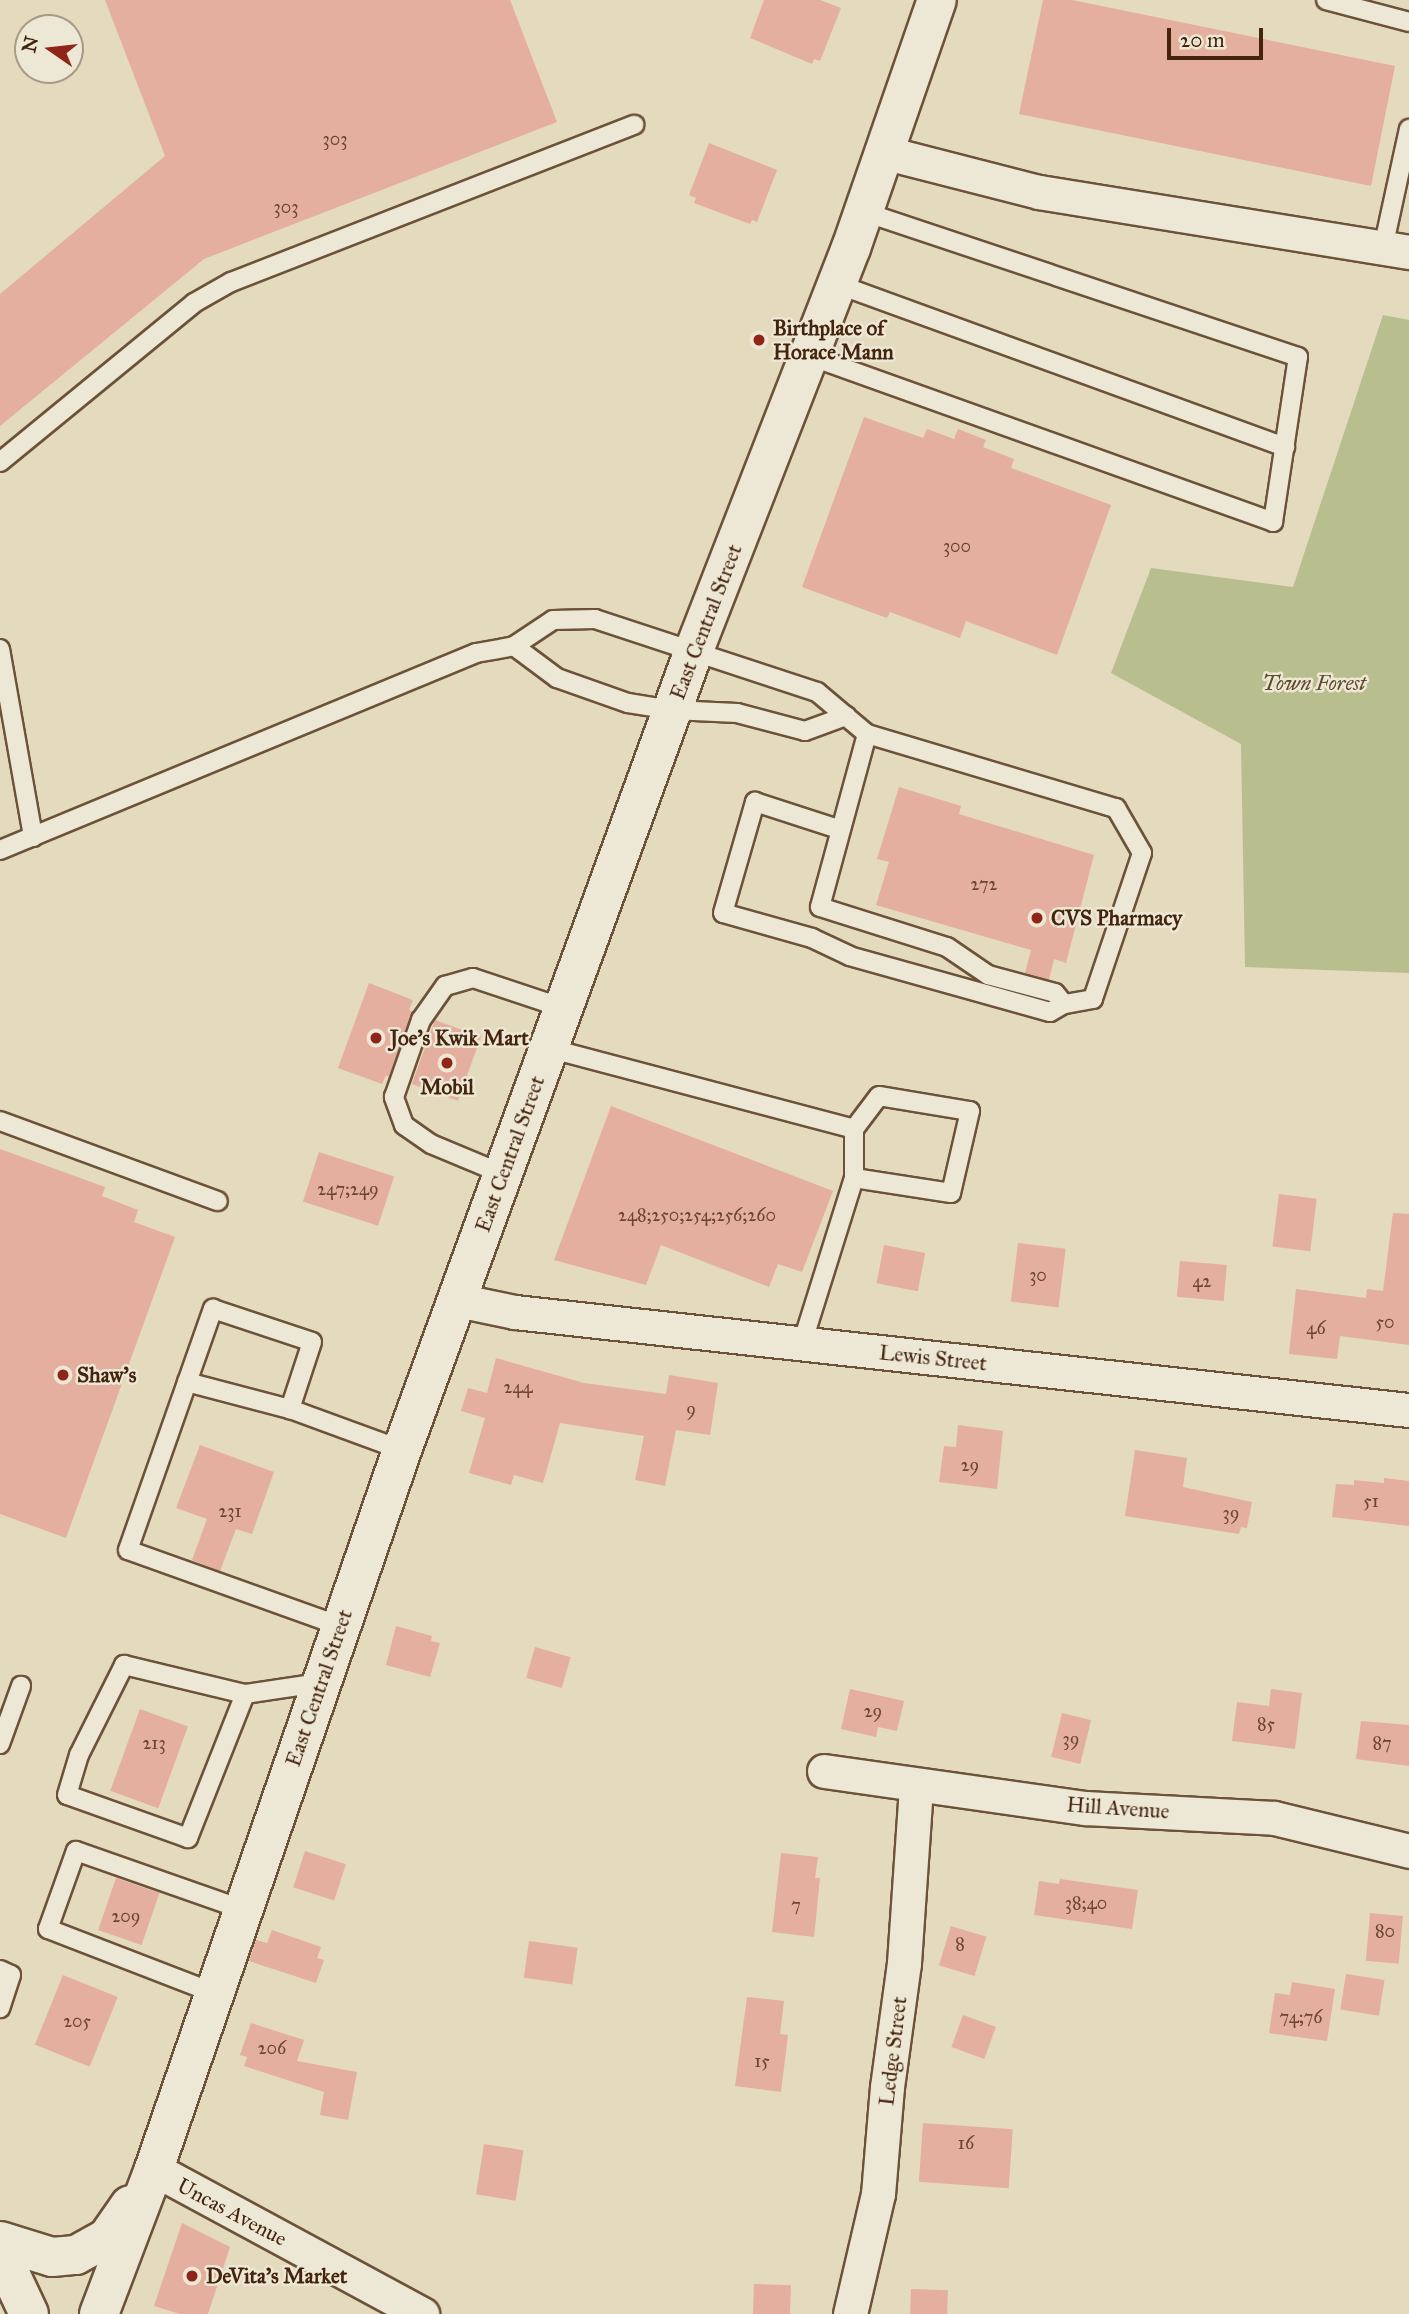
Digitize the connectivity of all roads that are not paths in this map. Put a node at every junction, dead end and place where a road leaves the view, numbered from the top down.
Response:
1 (937, 0) edge
2 (1326, 0) edge
3 (1409, 22) edge
4 (634, 125) dead end
5 (1409, 129) edge
6 (883, 152) junction
7 (864, 212) junction
8 (1396, 250) edge
9 (837, 284) junction
10 (810, 356) junction
11 (1285, 447) junction
12 (0, 462) edge
13 (514, 646) junction
14 (0, 649) edge
15 (693, 653) junction
16 (672, 710) junction
17 (846, 716) junction
18 (867, 734) junction
19 (841, 830) junction
20 (33, 837) junction
21 (0, 849) edge
22 (820, 907) junction
23 (812, 938) junction
24 (1064, 1004) junction
25 (563, 1008) junction
26 (548, 1048) junction
27 (0, 1121) edge
28 (854, 1129) junction
29 (503, 1174) junction
30 (854, 1178) junction
31 (218, 1201) dead end
32 (457, 1300) junction
33 (802, 1344) junction
34 (187, 1382) junction
35 (290, 1409) junction
36 (1409, 1410) edge
37 (402, 1450) junction
38 (340, 1626) junction
39 (320, 1684) junction
40 (21, 1686) dead end
41 (245, 1694) junction
42 (0, 1744) edge
43 (824, 1771) dead end
44 (916, 1786) junction
45 (1409, 1852) edge
46 (242, 1909) junction
47 (0, 1970) edge
48 (214, 1993) junction
49 (0, 2008) edge
50 (154, 2169) junction
51 (0, 2241) edge
52 (0, 2252) edge
53 (29, 2314) edge
54 (99, 2314) edge
55 (422, 2314) edge
56 (850, 2314) edge

1 - 6 main road, East Central Street
2 - 3 lane
4 - 12 lane
5 - 8 lane
6 - 7 main road, East Central Street
6 - 8 street
7 - 9 main road, East Central Street
7 - 11 lane
9 - 10 main road, East Central Street
9 - 11 lane
10 - 11 lane
10 - 15 main road, East Central Street
13 - 15 lane
13 - 16 lane
13 - 20 lane
14 - 20 lane
15 - 16 main road, East Central Street
15 - 17 lane
16 - 17 lane
16 - 25 main road, East Central Street
17 - 18 lane
18 - 19 lane
18 - 24 lane
19 - 22 lane
19 - 23 lane
20 - 21 lane
22 - 23 lane
22 - 24 lane
23 - 24 lane
25 - 26 main road, East Central Street
25 - 29 lane
26 - 28 lane
26 - 29 main road, East Central Street
27 - 31 lane
28 - 30 lane
28 - 30 lane
29 - 32 main road, East Central Street
30 - 33 lane
32 - 33 street, Lewis Street
32 - 37 main road, East Central Street
33 - 36 street, Lewis Street
34 - 35 lane
34 - 35 lane
34 - 38 lane
35 - 37 lane
37 - 38 main road, East Central Street
38 - 39 main road, East Central Street
39 - 41 lane
39 - 46 main road, East Central Street
40 - 42 lane
41 - 41 lane
43 - 44 street, Hill Avenue
44 - 45 street, Hill Avenue
44 - 56 street, Ledge Street
46 - 48 main road, East Central Street
46 - 48 lane
47 - 49 lane
48 - 50 main road, East Central Street
50 - 51 main road
50 - 54 main road, East Central Street
50 - 55 street, Uncas Avenue
52 - 53 main road

